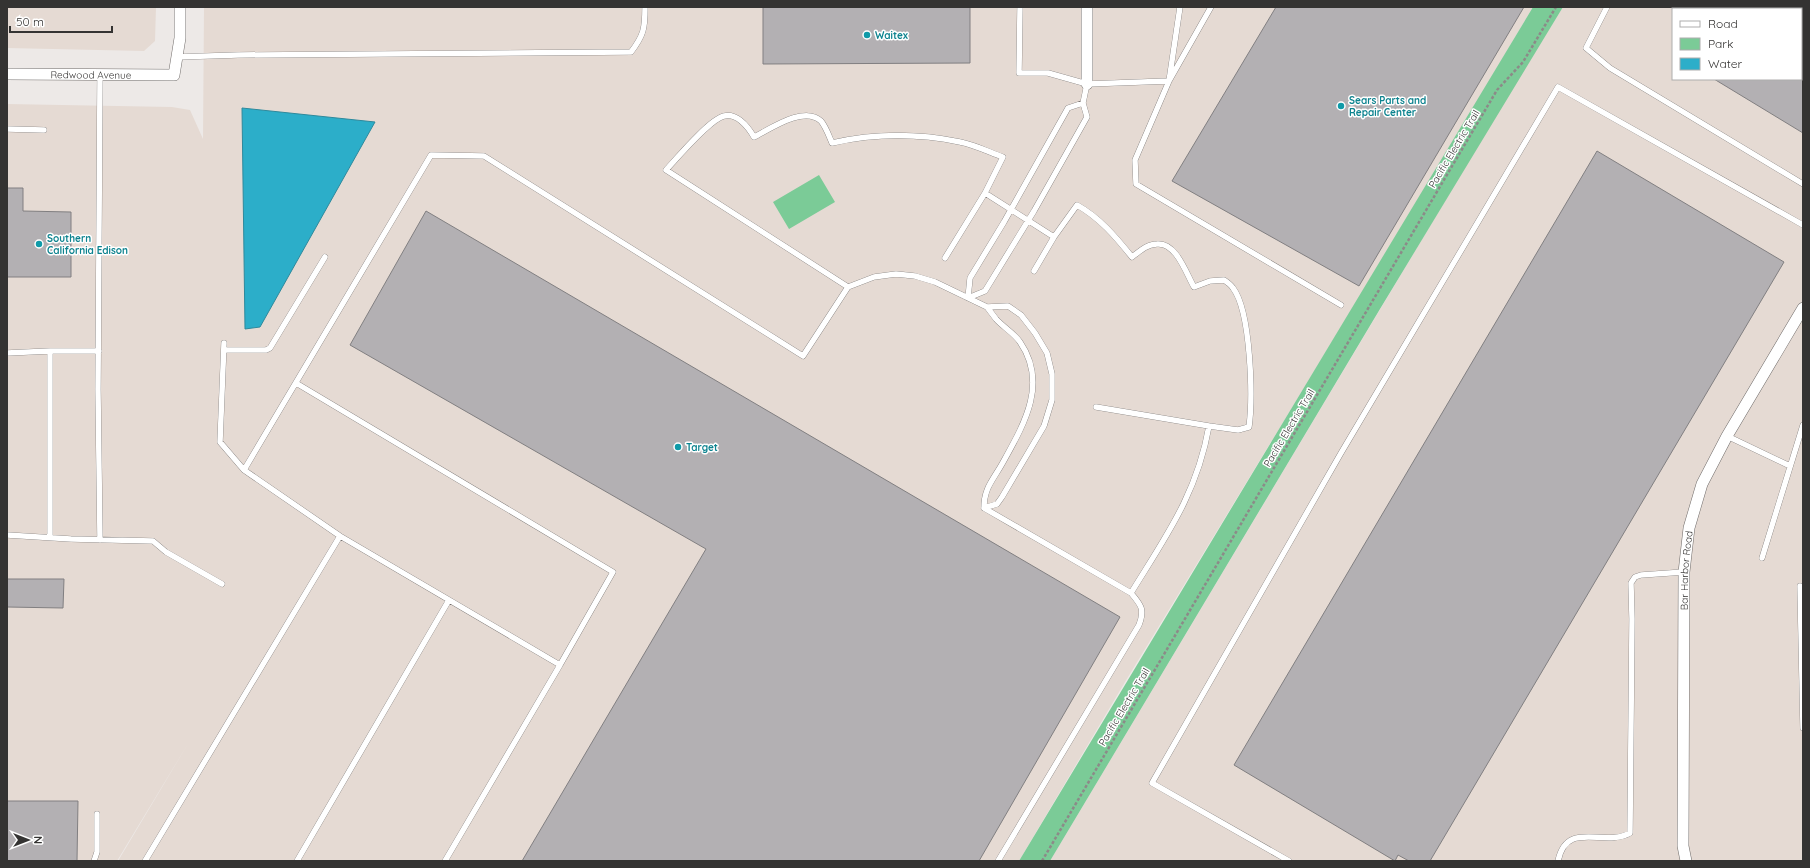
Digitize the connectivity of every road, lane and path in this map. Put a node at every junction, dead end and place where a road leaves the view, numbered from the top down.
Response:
1 (180, 7) edge
2 (645, 7) edge
3 (1020, 7) edge
4 (1088, 7) edge
5 (1180, 7) edge
6 (1211, 7) edge
7 (1556, 7) edge
8 (1607, 7) edge
9 (177, 57) junction
10 (7, 74) edge
11 (100, 75) junction
12 (1169, 81) junction
13 (1088, 84) junction
14 (1083, 104) junction
15 (7, 129) edge
16 (44, 130) dead end
17 (1803, 184) edge
18 (985, 193) junction
19 (1010, 210) junction
20 (1028, 220) junction
21 (1803, 225) edge
22 (1054, 237) junction
23 (325, 258) dead end
24 (945, 258) dead end
25 (1034, 271) dead end
26 (848, 287) junction
27 (968, 298) junction
28 (1341, 305) dead end
29 (987, 307) junction
30 (1803, 308) edge
31 (224, 342) dead end
32 (224, 350) junction
33 (50, 351) junction
34 (99, 351) junction
35 (7, 353) edge
36 (296, 383) junction
37 (1096, 407) dead end
38 (1803, 425) edge
39 (1209, 426) junction
40 (1727, 436) junction
41 (1790, 466) junction
42 (244, 470) junction
43 (984, 508) junction
44 (7, 535) edge
45 (340, 536) junction
46 (50, 537) junction
47 (100, 540) junction
48 (1762, 558) dead end
49 (1684, 572) junction
50 (222, 584) dead end
51 (1800, 586) dead end
52 (1131, 593) junction
53 (449, 600) junction
54 (560, 665) junction
55 (1803, 728) edge
56 (97, 814) dead end
57 (94, 861) edge
58 (145, 861) edge
59 (297, 861) edge
60 (444, 861) edge
61 (998, 861) edge
62 (1042, 861) edge
63 (1289, 861) edge
64 (1558, 861) edge
65 (1686, 861) edge

1 - 9 street
2 - 9 lane
3 - 13 lane
4 - 13 street
5 - 12 lane
6 - 12 lane
7 - 62 path, Pacific Electric Trail
8 - 17 lane
9 - 11 street, Redwood Avenue
10 - 11 street, Redwood Avenue
11 - 34 lane
12 - 13 lane
12 - 28 lane
13 - 14 lane
14 - 19 lane
14 - 20 lane
15 - 16 lane
18 - 19 lane
18 - 24 lane
18 - 26 lane
19 - 20 lane
19 - 27 lane
20 - 22 lane
20 - 27 lane
21 - 63 lane
22 - 25 lane
22 - 39 lane
23 - 32 lane
26 - 27 lane
26 - 36 lane
27 - 29 lane
29 - 43 lane
29 - 43 lane
30 - 40 street, Bar Harbor Road
31 - 32 lane
32 - 42 lane
33 - 34 lane
33 - 35 lane
33 - 46 lane
34 - 47 lane
36 - 42 lane
36 - 54 lane
37 - 39 lane
38 - 41 lane
39 - 52 lane
40 - 41 lane
40 - 49 street, Bar Harbor Road
41 - 48 lane
42 - 45 lane
43 - 52 lane
44 - 46 lane
45 - 53 lane
45 - 58 lane
46 - 47 lane
47 - 50 lane
49 - 64 lane
49 - 65 street, Bar Harbor Road
51 - 55 lane
52 - 61 lane
53 - 54 lane
53 - 59 lane
54 - 60 lane
56 - 57 lane

